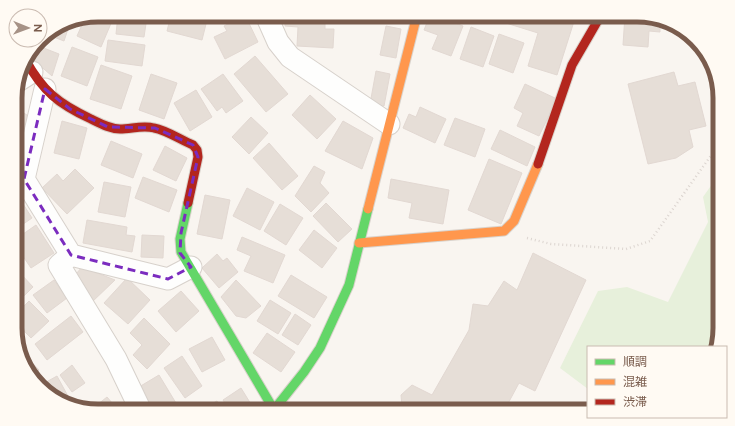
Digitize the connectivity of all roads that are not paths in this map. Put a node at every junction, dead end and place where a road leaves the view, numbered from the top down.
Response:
1 (269, 22) edge
2 (415, 22) edge
3 (597, 22) edge
4 (27, 73) edge
5 (45, 89) junction
6 (389, 124) junction
7 (359, 243) junction
8 (71, 255) junction
9 (190, 267) junction
10 (138, 404) edge
11 (270, 404) edge
12 (279, 404) edge

1 - 6 street
2 - 6 street
3 - 7 street
4 - 5 street
5 - 8 street
5 - 9 street
6 - 7 street
7 - 12 street
8 - 9 street
8 - 10 street
9 - 11 street

